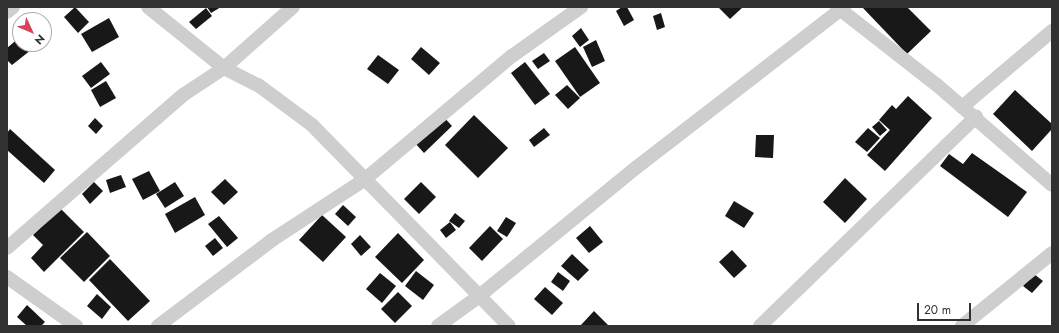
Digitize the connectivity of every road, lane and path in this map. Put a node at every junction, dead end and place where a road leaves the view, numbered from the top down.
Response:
1 (13, 7) edge
2 (148, 7) edge
3 (293, 7) edge
4 (581, 7) edge
5 (841, 8) edge
6 (7, 12) edge
7 (1052, 31) edge
8 (224, 68) junction
9 (962, 107) junction
10 (976, 117) junction
11 (364, 180) junction
12 (1052, 185) edge
13 (7, 248) edge
14 (1052, 254) edge
15 (7, 277) edge
16 (478, 297) junction
17 (76, 326) edge
18 (158, 326) edge
19 (438, 326) edge
20 (509, 326) edge
21 (760, 326) edge
22 (962, 326) edge

1 - 6 street
2 - 8 street
3 - 8 street
4 - 11 street
5 - 9 street
5 - 16 street
7 - 9 street
8 - 11 street
8 - 13 street
9 - 10 street
10 - 12 street
10 - 21 street
11 - 16 street
11 - 18 street
14 - 22 street
15 - 17 street
16 - 19 street
16 - 20 street

